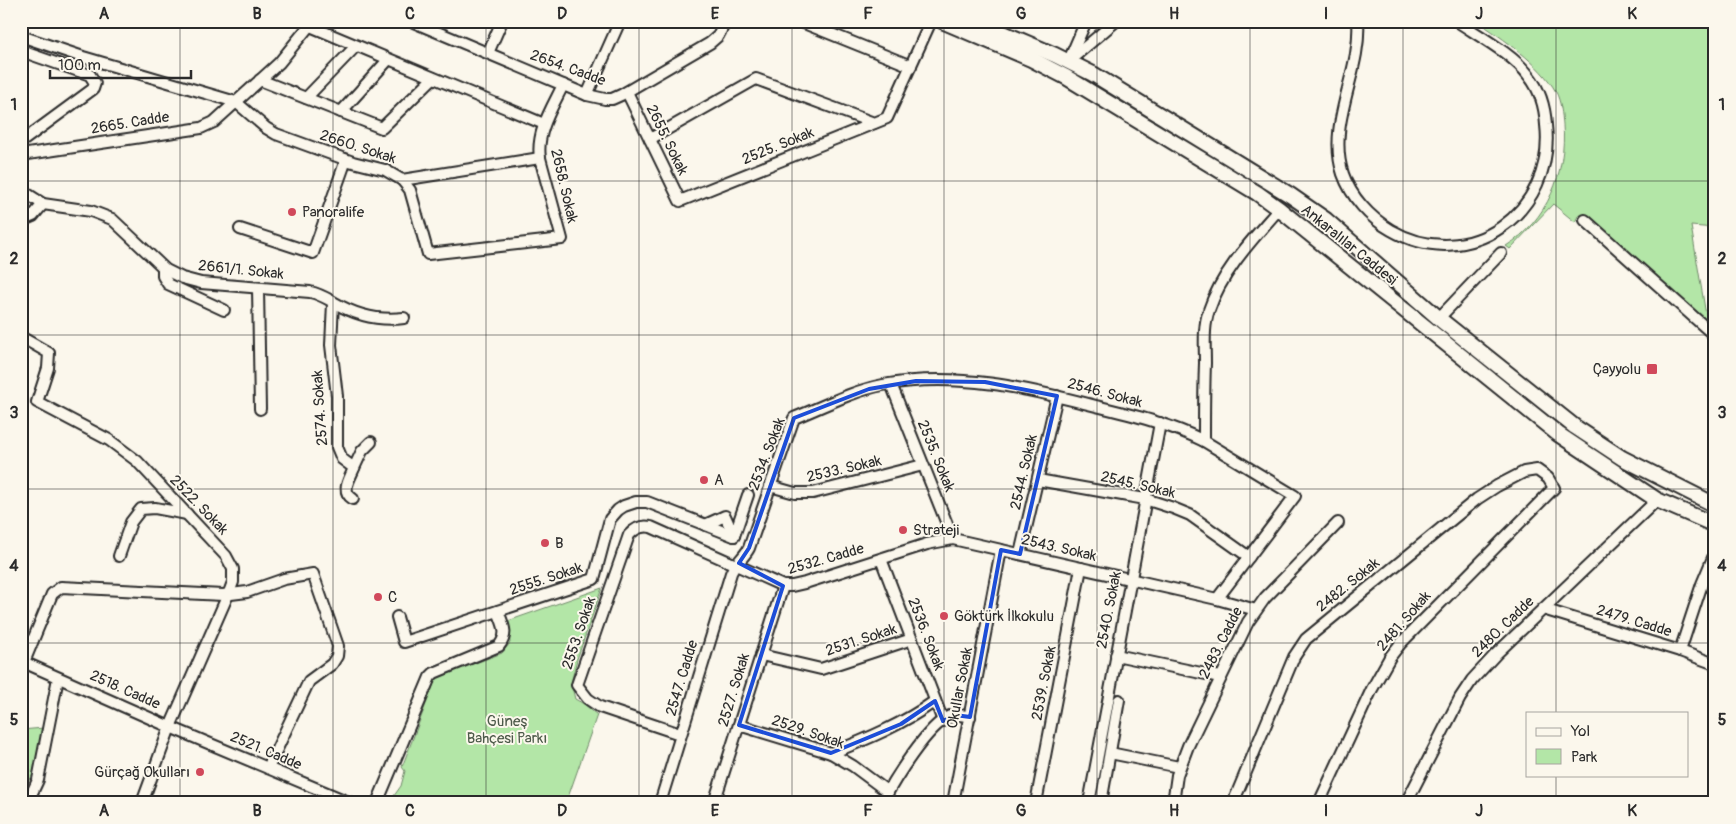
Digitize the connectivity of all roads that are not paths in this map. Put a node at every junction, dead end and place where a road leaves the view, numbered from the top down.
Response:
1 (412, 21) edge
2 (502, 21) edge
3 (620, 21) edge
4 (726, 21) edge
5 (799, 21) edge
6 (931, 21) edge
7 (942, 21) edge
8 (975, 21) edge
9 (1086, 21) edge
10 (1116, 21) edge
11 (1358, 21) edge
12 (1457, 21) edge
13 (311, 24) edge
14 (21, 36) edge
15 (356, 46) junction
16 (21, 51) edge
17 (488, 54) junction
18 (388, 60) junction
19 (1068, 61) junction
20 (911, 66) junction
21 (433, 78) junction
22 (260, 80) junction
23 (563, 85) junction
24 (627, 92) junction
25 (588, 95) junction
26 (306, 98) junction
27 (236, 102) junction
28 (341, 112) junction
29 (544, 124) junction
30 (874, 124) junction
31 (650, 140) junction
32 (21, 142) edge
33 (21, 156) edge
34 (540, 158) junction
35 (346, 160) junction
36 (402, 180) junction
37 (21, 190) edge
38 (1290, 195) junction
39 (680, 201) joint
40 (43, 204) junction
41 (1279, 209) junction
42 (1585, 220) dead end
43 (21, 221) edge
44 (240, 229) dead end
45 (1501, 253) dead end
46 (428, 254) joint
47 (163, 268) junction
48 (258, 288) junction
49 (333, 303) junction
50 (224, 310) dead end
51 (404, 318) dead end
52 (1439, 318) junction
53 (1715, 336) edge
54 (21, 337) edge
55 (890, 384) junction
56 (1057, 396) junction
57 (1538, 398) junction
58 (260, 409) dead end
59 (1529, 412) junction
60 (1160, 423) junction
61 (1204, 441) junction
62 (371, 442) dead end
63 (923, 465) junction
64 (354, 468) junction
65 (1038, 480) junction
66 (1671, 484) junction
67 (770, 486) junction
68 (1554, 488) joint
69 (748, 496) dead end
70 (353, 499) dead end
71 (1145, 500) junction
72 (1657, 500) junction
73 (1715, 505) edge
74 (187, 514) junction
75 (1338, 523) dead end
76 (705, 525) junction
77 (1715, 525) edge
78 (629, 535) joint
79 (734, 536) junction
80 (953, 539) junction
81 (1001, 550) junction
82 (1020, 554) junction
83 (1715, 554) edge
84 (119, 556) dead end
85 (1249, 556) junction
86 (881, 559) junction
87 (736, 565) junction
88 (1081, 568) junction
89 (1130, 579) junction
90 (782, 586) junction
91 (228, 595) junction
92 (1217, 598) junction
93 (1544, 609) junction
94 (1256, 610) junction
95 (498, 611) junction
96 (396, 617) dead end
97 (912, 639) junction
98 (1680, 651) junction
99 (761, 655) junction
100 (1116, 655) junction
101 (22, 662) edge
102 (1715, 664) edge
103 (1220, 677) junction
104 (58, 678) junction
105 (1119, 700) dead end
106 (935, 701) junction
107 (970, 716) junction
108 (943, 720) junction
109 (739, 725) junction
110 (170, 726) junction
111 (680, 734) junction
112 (830, 753) junction
113 (1110, 754) junction
114 (1179, 767) junction
115 (268, 768) junction
116 (1092, 782) junction
117 (1104, 784) junction
118 (888, 792) junction
119 (335, 800) edge
120 (21, 802) edge
121 (142, 803) edge
122 (351, 803) edge
123 (378, 803) edge
124 (660, 803) edge
125 (714, 803) edge
126 (882, 803) edge
127 (954, 803) edge
128 (1036, 803) edge
129 (1089, 803) edge
130 (1101, 803) edge
131 (1173, 803) edge
132 (1233, 803) edge
133 (1318, 803) edge
134 (1406, 803) edge

1 - 17 street, 2654. Cadde
2 - 17 street
3 - 25 street
4 - 24 street, 2654. Cadde
5 - 20 street
6 - 20 street
7 - 41 main road, Ankaralılar Caddesi
8 - 19 main road, Ankaralılar Caddesi
9 - 19 street
10 - 19 street
11 - 12 street
13 - 15 street
13 - 22 street, 2665. Cadde
14 - 27 street
15 - 18 street
15 - 26 street
16 - 32 street
17 - 23 street, 2654. Cadde
18 - 21 street
18 - 28 street
19 - 38 main road, Ankaralılar Caddesi
20 - 30 street, 2525. Sokak
21 - 28 street
21 - 29 street
22 - 26 street
22 - 27 street, 2665. Cadde
23 - 25 street, 2654. Cadde
23 - 29 street, 2658. Sokak
24 - 25 street, 2654. Cadde
24 - 31 street, 2655. Sokak
26 - 28 street
27 - 33 street, 2665. Cadde
27 - 35 street, 2660. Sokak
29 - 34 street, 2658. Sokak
30 - 31 street
30 - 39 street, 2525. Sokak
31 - 39 street, 2655. Sokak
34 - 36 street
34 - 46 street, 2658. Sokak
35 - 36 street, 2660. Sokak
35 - 44 street
36 - 46 street, 2660. Sokak
37 - 40 street, 2661/1. Sokak
38 - 41 main road
38 - 52 main road, Ankaralılar Caddesi
40 - 43 street
40 - 47 street, 2661/1. Sokak
41 - 59 main road, Ankaralılar Caddesi
41 - 61 street
42 - 53 street
45 - 52 street
47 - 48 street, 2661/1. Sokak
47 - 50 street
48 - 49 street, 2661/1. Sokak
48 - 58 street
49 - 51 street, 2661/1. Sokak
49 - 64 street, 2574. Sokak
52 - 57 main road, Ankaralılar Caddesi
54 - 74 street, 2522. Sokak
55 - 56 street, 2546. Sokak
55 - 63 street, 2535. Sokak
55 - 67 street, 2534. Sokak
56 - 60 street, 2546. Sokak
56 - 65 street, 2544. Sokak
57 - 59 main road
57 - 66 main road, Ankaralılar Caddesi
59 - 72 main road, Ankaralılar Caddesi
60 - 61 street, 2546. Sokak
60 - 71 street, 2540. Sokak
61 - 85 street, 2546. Sokak
62 - 64 street
63 - 67 street, 2533. Sokak
63 - 80 street, 2535. Sokak
64 - 70 street
65 - 71 street, 2545. Sokak
65 - 82 street, 2544. Sokak
66 - 72 main road
66 - 73 main road, Ankaralılar Caddesi
67 - 87 street, 2534. Sokak
68 - 132 street, 2482. Sokak
68 - 133 street, 2481. Sokak
69 - 79 street
71 - 85 street, 2545. Sokak
71 - 89 street, 2540. Sokak
72 - 77 main road, Ankaralılar Caddesi
72 - 93 street, 2480. Cadde
74 - 84 street
74 - 91 street, 2522. Sokak
75 - 94 street, 2483. Cadde
76 - 79 street, 2555. Sokak
76 - 79 street
76 - 95 street, 2555. Sokak
78 - 87 street, 2532. Cadde
78 - 111 street, 2553. Sokak
80 - 81 street, 2543. Sokak
80 - 86 street, 2532. Cadde
81 - 82 street, 2543. Sokak
81 - 107 street, Okullar Sokak
82 - 88 street, 2543. Sokak
83 - 98 street
85 - 92 street
86 - 90 street, 2532. Cadde
86 - 97 street, 2536. Sokak
87 - 90 street, 2532. Cadde
87 - 111 street, 2547. Cadde
88 - 89 street, 2543. Sokak
88 - 128 street, 2539. Sokak
89 - 92 street, 2543. Sokak
89 - 100 street, 2540. Sokak
90 - 99 street, 2527. Sokak
91 - 101 street
91 - 110 street, 2522. Sokak
91 - 115 street
92 - 94 street, 2543. Sokak
93 - 98 street, 2479. Cadde
93 - 134 street, 2480. Cadde
94 - 103 street, 2483. Cadde
95 - 96 street, 2555. Sokak
95 - 123 street
97 - 99 street, 2531. Sokak
97 - 106 street, 2536. Sokak
98 - 102 street, 2479. Cadde
99 - 109 street, 2527. Sokak
100 - 103 street
100 - 116 street, 2540. Sokak
101 - 104 street, 2518. Cadde
103 - 114 street, 2483. Cadde
104 - 110 street, 2518. Cadde
104 - 120 street
105 - 113 street
106 - 108 street, 2536. Sokak
106 - 112 street
107 - 108 street
107 - 127 street, Okullar Sokak
108 - 118 street
109 - 112 street, 2529. Sokak
109 - 125 street, 2527. Sokak
110 - 115 street, 2521. Cadde
110 - 121 street, 2518. Cadde
111 - 124 street, 2547. Cadde
112 - 118 street, 2529. Sokak
113 - 114 street
113 - 117 street
114 - 131 street, 2483. Cadde
115 - 119 street, 2521. Cadde
116 - 117 street
116 - 129 street, 2540. Sokak
117 - 130 street
118 - 126 street
119 - 122 street, 2521. Cadde

